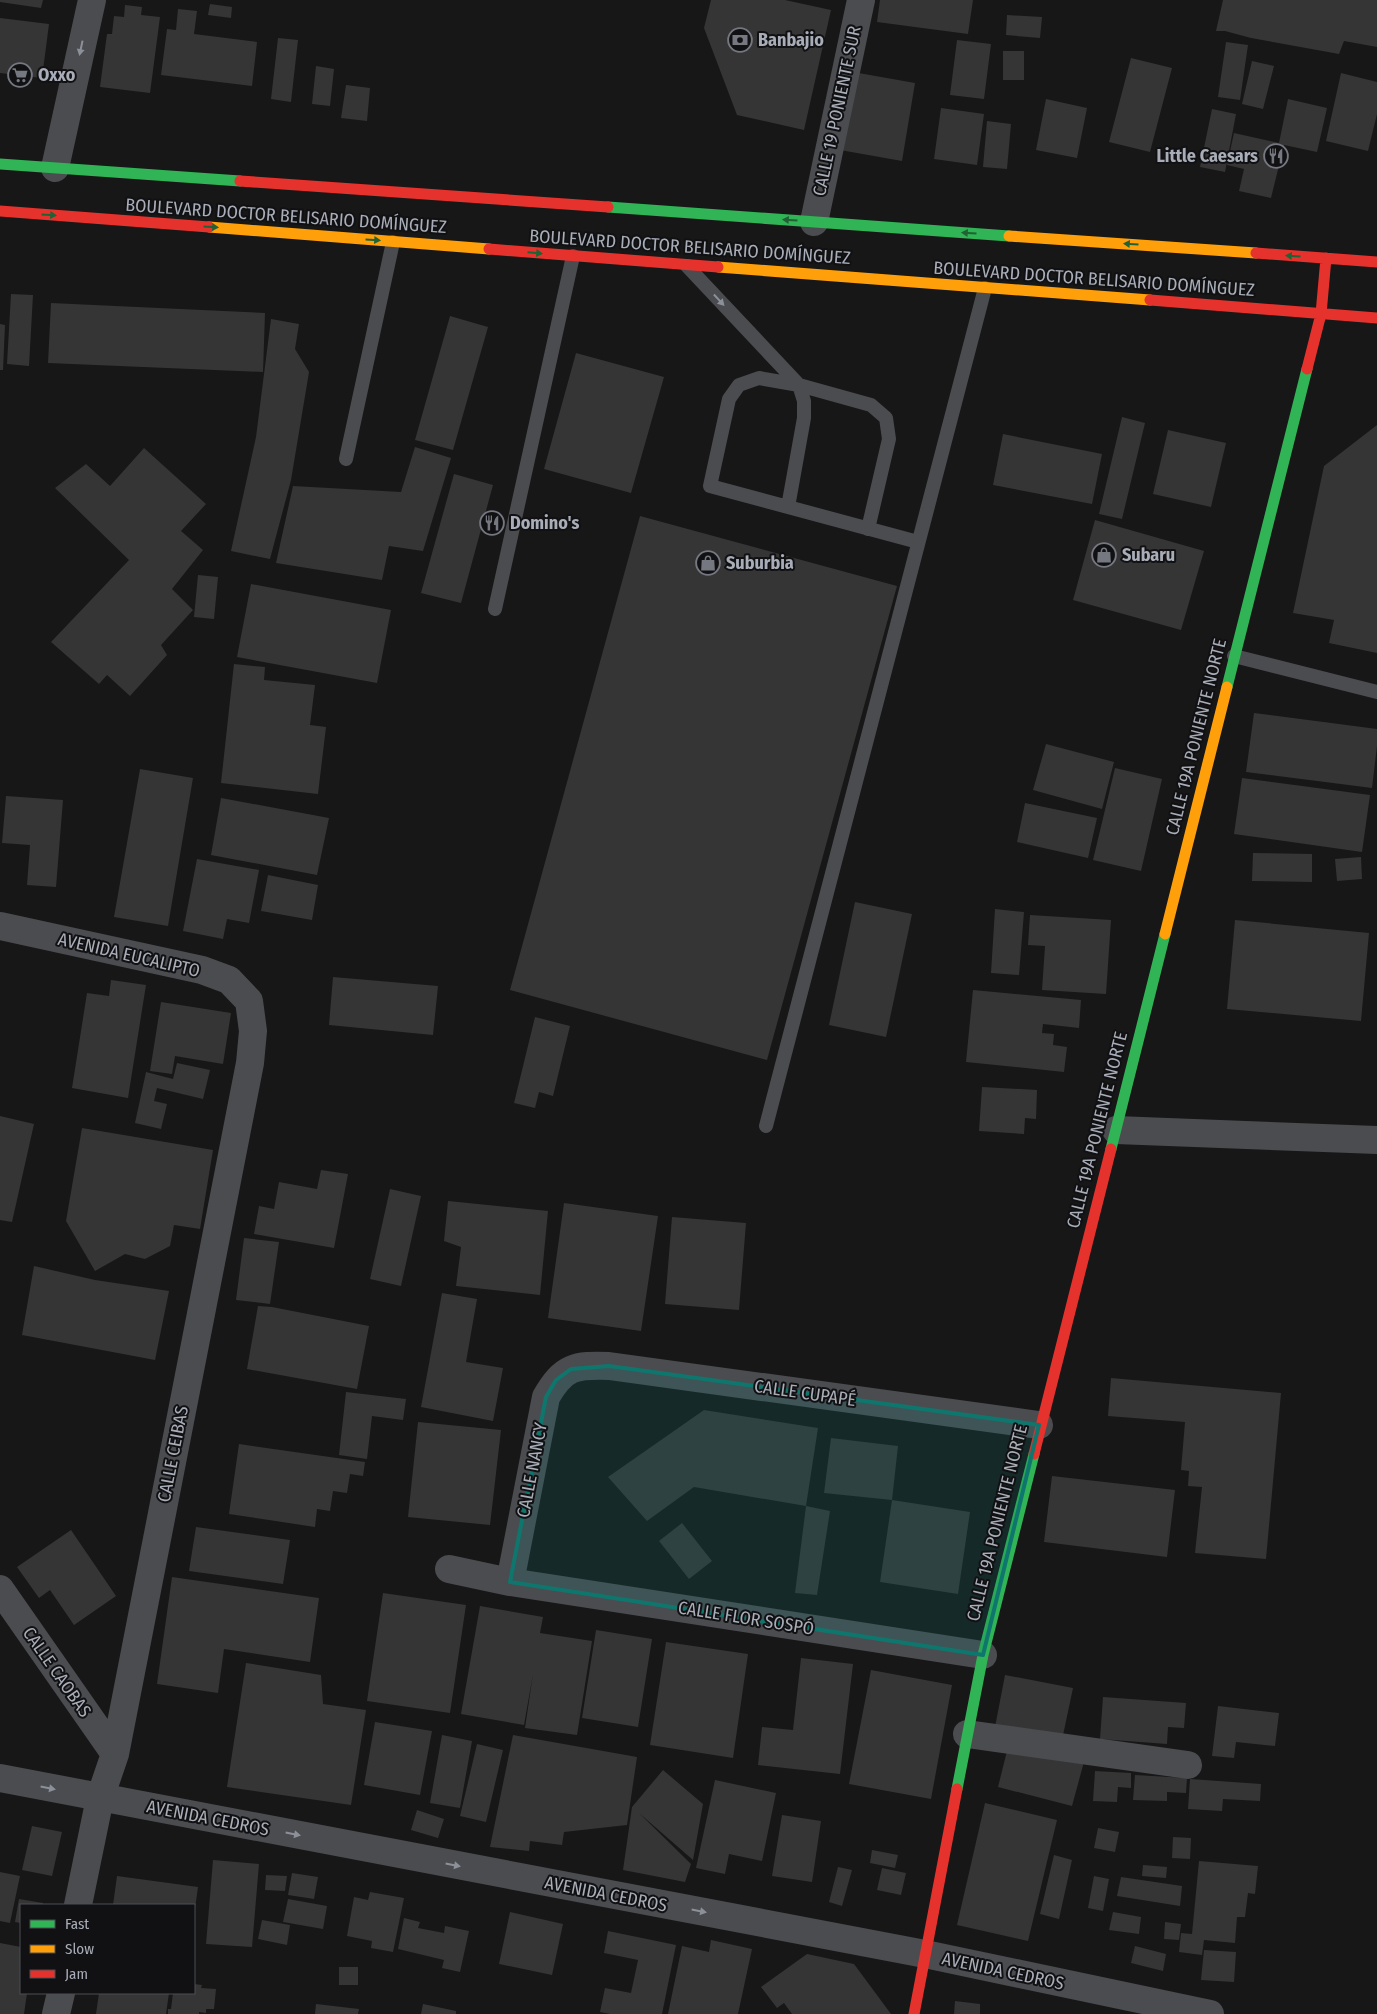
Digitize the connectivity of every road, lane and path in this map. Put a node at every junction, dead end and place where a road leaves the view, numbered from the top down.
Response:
1 (92, 0) edge
2 (861, 0) edge
3 (0, 164) edge
4 (55, 168) junction
5 (0, 211) edge
6 (814, 222) junction
7 (393, 242) junction
8 (573, 256) junction
9 (1326, 258) junction
10 (1377, 262) edge
11 (685, 265) junction
12 (985, 288) junction
13 (1321, 314) junction
14 (1377, 318) edge
15 (799, 385) junction
16 (346, 459) dead end
17 (788, 507) junction
18 (868, 529) junction
19 (918, 542) junction
20 (495, 609) dead end
21 (1234, 656) junction
22 (1377, 692) edge
23 (0, 926) edge
24 (249, 1001) joint
25 (766, 1126) dead end
26 (1116, 1130) junction
27 (1377, 1140) edge
28 (571, 1369) joint
29 (1039, 1425) junction
30 (449, 1570) dead end
31 (510, 1582) junction
32 (0, 1590) edge
33 (983, 1655) junction
34 (967, 1734) junction
35 (115, 1754) junction
36 (1188, 1765) dead end
37 (0, 1778) edge
38 (100, 1798) junction
39 (78, 1904) edge
40 (925, 1954) junction
41 (61, 1994) edge
42 (56, 2014) edge
43 (914, 2014) edge
44 (1210, 2014) edge

1 -> 4 street
2 - 6 street, CALLE 19 PONIENTE SUR
3 - 4 main road, BOULEVARD DOCTOR BELISARIO DOMÍNGUEZ
6 -> 4 main road, BOULEVARD DOCTOR BELISARIO DOMÍNGUEZ
5 -> 7 main road, BOULEVARD DOCTOR BELISARIO DOMÍNGUEZ
9 -> 6 main road, BOULEVARD DOCTOR BELISARIO DOMÍNGUEZ
7 -> 8 main road, BOULEVARD DOCTOR BELISARIO DOMÍNGUEZ
7 - 16 lane
8 - 11 main road, BOULEVARD DOCTOR BELISARIO DOMÍNGUEZ
8 - 20 lane
9 - 10 main road, BOULEVARD DOCTOR BELISARIO DOMÍNGUEZ
9 - 13 main road, CALLE 19A PONIENTE NORTE
11 - 12 main road, BOULEVARD DOCTOR BELISARIO DOMÍNGUEZ
11 -> 15 lane
12 - 13 main road, BOULEVARD DOCTOR BELISARIO DOMÍNGUEZ
12 - 19 lane
13 - 14 main road, BOULEVARD DOCTOR BELISARIO DOMÍNGUEZ
13 - 21 main road, CALLE 19A PONIENTE NORTE
15 - 17 lane
15 - 17 lane
15 - 18 lane
17 - 18 lane
18 - 19 lane
19 - 25 lane
21 - 22 lane
21 - 26 main road, CALLE 19A PONIENTE NORTE
23 - 24 street, AVENIDA EUCALIPTO
24 - 35 street, CALLE CEIBAS
26 - 27 street
26 - 29 main road, CALLE 19A PONIENTE NORTE
28 - 29 street, CALLE CUPAPÉ
28 - 31 street, CALLE NANCY
29 - 33 main road, CALLE 19A PONIENTE NORTE
30 - 31 street, CALLE FLOR SOSPÓ
31 - 33 street, CALLE FLOR SOSPÓ
32 - 35 street, CALLE CAOBAS
33 - 34 main road, CALLE 19A PONIENTE NORTE
34 - 36 street
34 - 40 main road, CALLE 19A PONIENTE NORTE
35 - 38 street, CALLE CEIBAS
37 -> 38 street, AVENIDA CEDROS
38 - 39 street, CALLE CEIBAS
38 -> 40 street, AVENIDA CEDROS
40 - 43 main road, CALLE 19A PONIENTE NORTE
40 - 44 street, AVENIDA CEDROS
41 - 42 street

